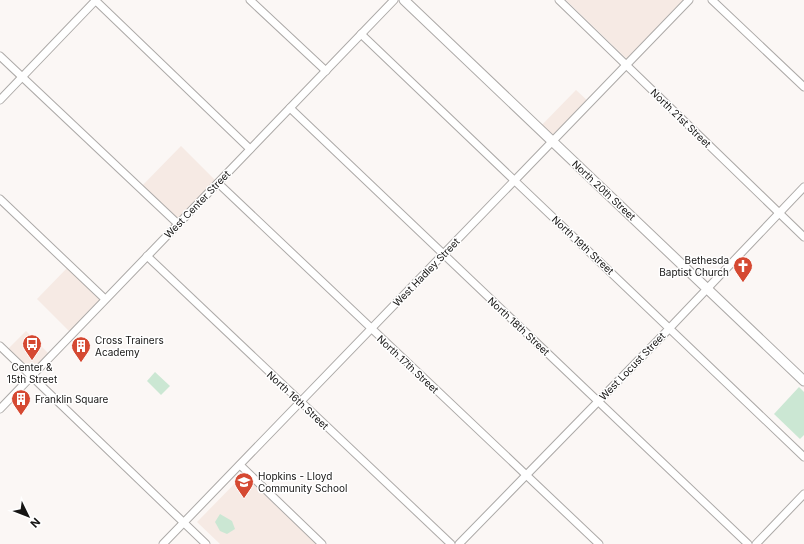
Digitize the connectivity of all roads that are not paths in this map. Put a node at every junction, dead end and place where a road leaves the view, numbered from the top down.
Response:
1 (96, 0) edge
2 (250, 0) edge
3 (394, 0) edge
4 (404, 0) edge
5 (559, 0) edge
6 (689, 0) edge
7 (712, 0) edge
8 (361, 34) junction
9 (0, 56) edge
10 (626, 65) junction
11 (326, 71) junction
12 (22, 77) junction
13 (804, 87) edge
14 (0, 100) edge
15 (290, 108) junction
16 (553, 141) junction
17 (250, 149) junction
18 (515, 181) junction
19 (218, 183) junction
20 (804, 188) edge
21 (0, 199) edge
22 (780, 213) junction
23 (178, 224) junction
24 (804, 236) edge
25 (443, 254) junction
26 (147, 256) junction
27 (708, 288) junction
28 (105, 299) junction
29 (670, 328) junction
30 (371, 329) junction
31 (0, 346) edge
32 (31, 376) junction
33 (804, 380) edge
34 (599, 401) junction
35 (300, 402) junction
36 (0, 409) edge
37 (804, 456) edge
38 (240, 465) junction
39 (526, 475) junction
40 (804, 494) edge
41 (184, 523) junction
42 (163, 544) edge
43 (206, 544) edge
44 (322, 544) edge
45 (450, 544) edge
46 (459, 544) edge
47 (599, 544) edge
48 (748, 544) edge
49 (756, 544) edge

1 - 12 street
1 - 17 street
2 - 11 street
3 - 8 street, West Center Street
4 - 16 main road, North 20th Street
5 - 10 street, North 21st Street
6 - 10 street, West Hadley Street
7 - 13 street
8 - 11 street, West Center Street
8 - 18 street, North 19th Street
9 - 12 street
10 - 16 street, West Hadley Street
10 - 22 street, North 21st Street
11 - 15 street, West Center Street
12 - 14 street
12 - 23 street
15 - 17 street, West Center Street
15 - 25 street, North 18th Street
16 - 18 street, West Hadley Street
16 - 27 main road, North 20th Street
17 - 19 street, West Center Street
18 - 25 street, West Hadley Street
18 - 29 street, North 19th Street
19 - 23 street, West Center Street
19 - 30 street, North 17th Street
20 - 22 street, West Locust Street
21 - 28 street
22 - 24 street, North 21st Street
22 - 27 street, West Locust Street
23 - 26 street, West Center Street
25 - 30 street, West Hadley Street
25 - 34 street, North 18th Street
26 - 28 street, West Center Street
26 - 35 street, North 16th Street
27 - 29 street, West Locust Street
27 - 33 main road, North 20th Street
28 - 32 street, West Center Street
29 - 34 street, West Locust Street
29 - 37 street, North 19th Street
30 - 35 street, West Hadley Street
30 - 39 street, North 17th Street
31 - 32 street
32 - 36 street, West Center Street
32 - 41 street
34 - 39 street, West Locust Street
34 - 48 street, North 18th Street
35 - 38 street, West Hadley Street
35 - 45 street, North 16th Street
38 - 41 street, West Hadley Street
38 - 44 street
39 - 46 street, West Locust Street
39 - 47 street, North 17th Street
40 - 49 street
41 - 42 street, West Hadley Street
41 - 43 street

